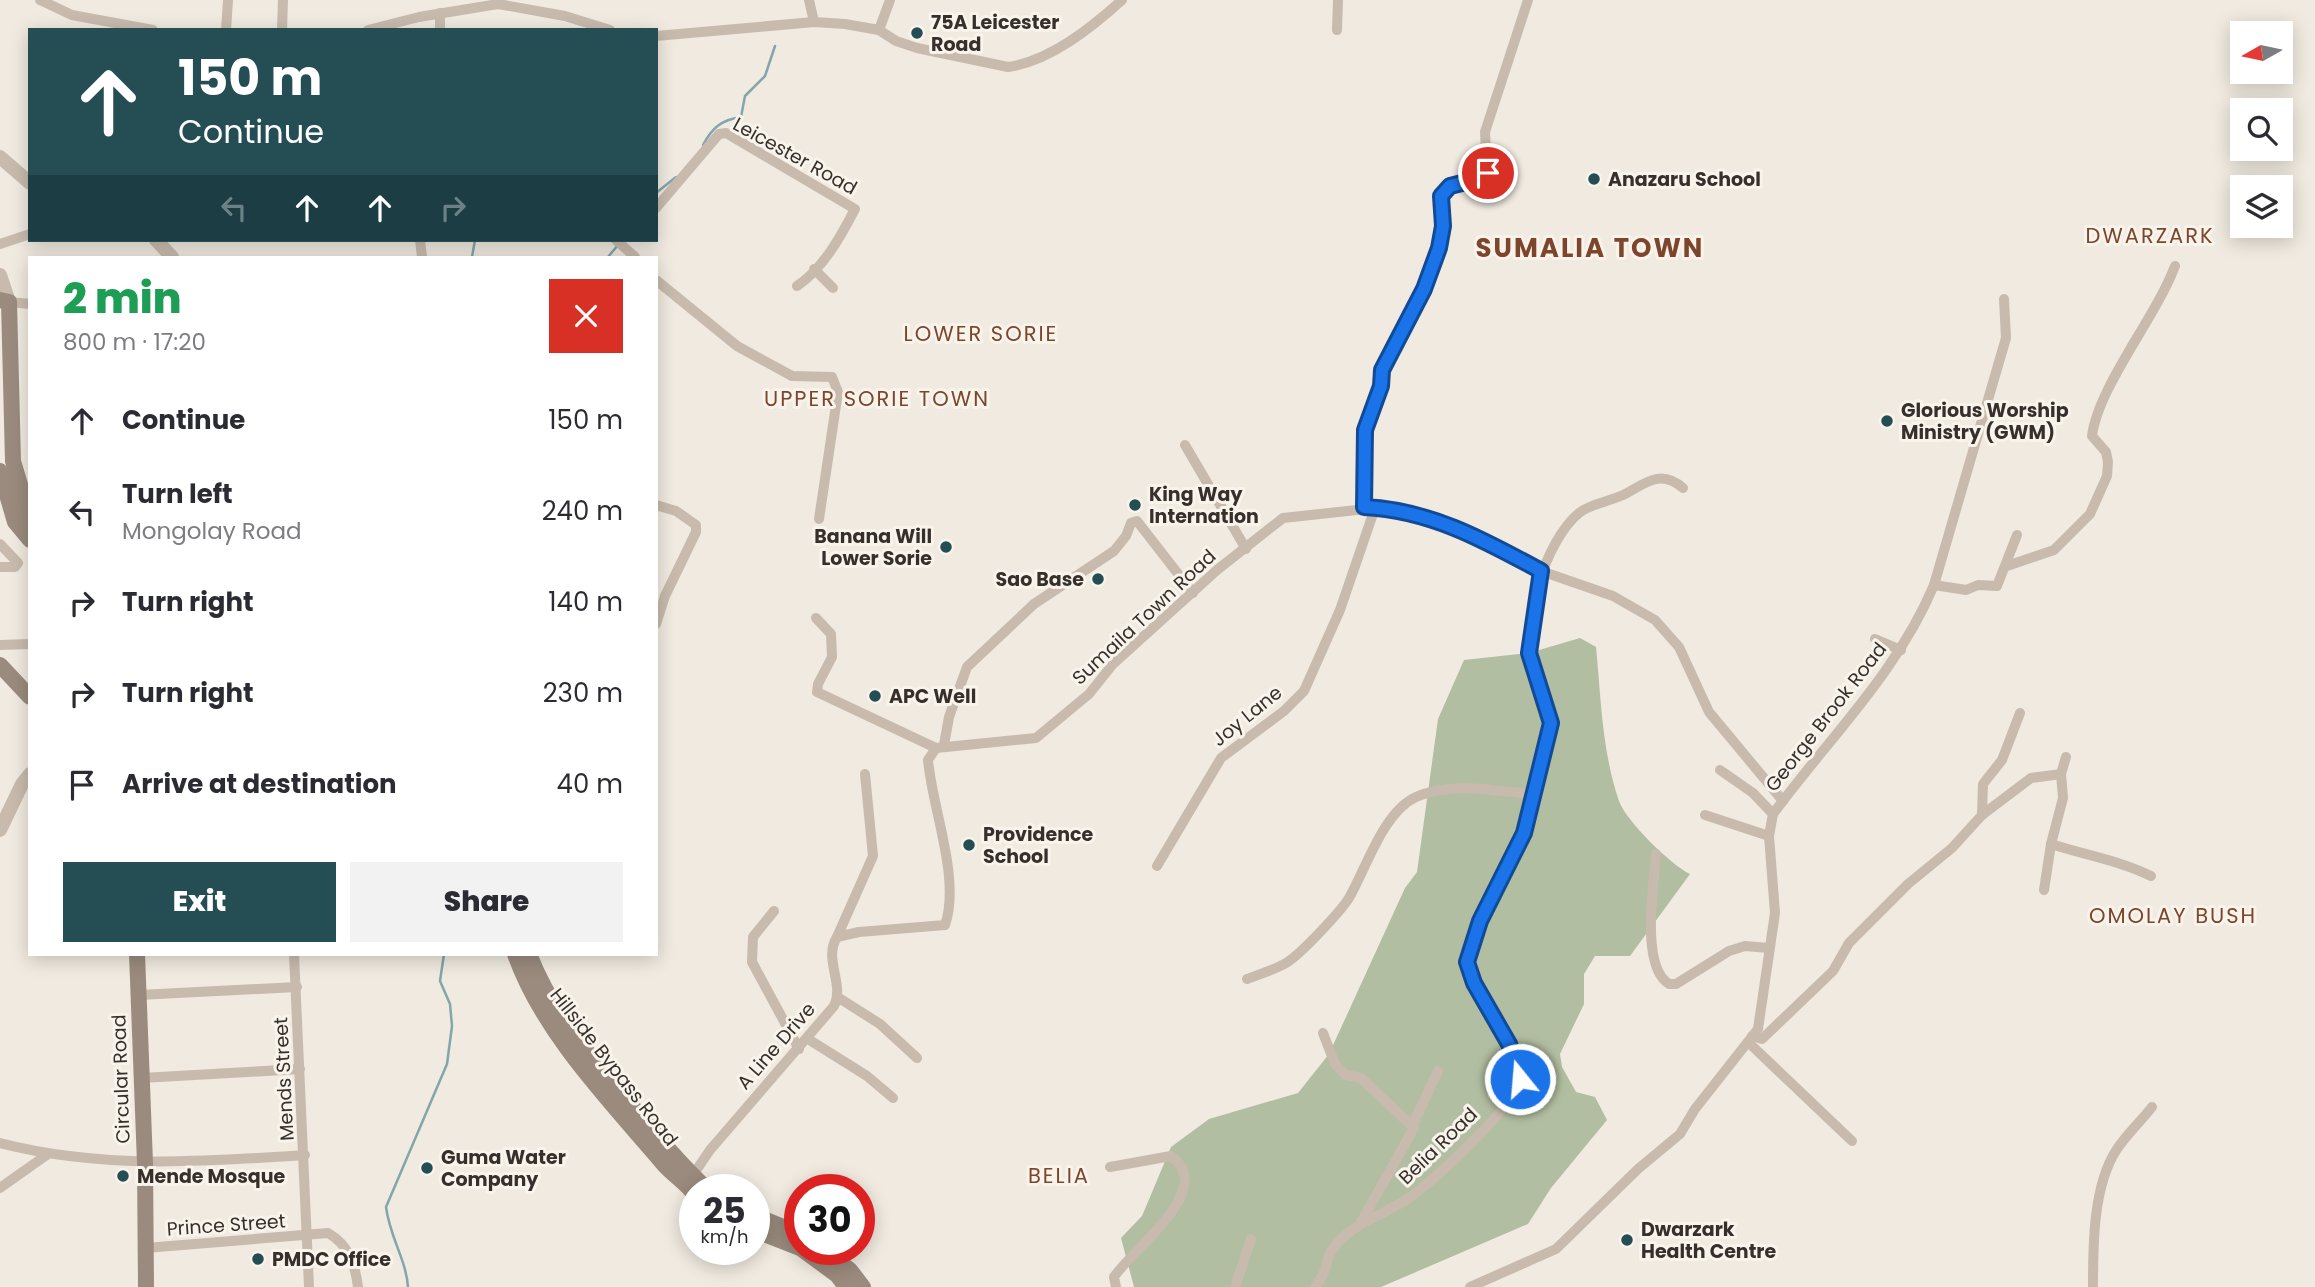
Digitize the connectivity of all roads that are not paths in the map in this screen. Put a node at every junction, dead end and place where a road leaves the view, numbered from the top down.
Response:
1 (40, 0) edge
2 (228, 0) edge
3 (283, 0) edge
4 (809, 0) edge
5 (890, 0) edge
6 (1122, 0) edge
7 (1338, 0) edge
8 (1528, 0) edge
9 (440, 13) junction
10 (814, 22) junction
11 (142, 28) edge
12 (226, 28) edge
13 (282, 28) edge
14 (376, 28) edge
15 (440, 28) edge
16 (604, 28) edge
17 (879, 30) junction
18 (1337, 30) dead end
19 (658, 36) edge
20 (0, 157) edge
21 (28, 181) edge
22 (658, 206) edge
23 (28, 235) edge
24 (158, 242) edge
25 (0, 244) edge
26 (171, 256) edge
27 (2175, 266) dead end
28 (814, 269) junction
29 (0, 275) edge
30 (658, 282) edge
31 (797, 286) dead end
32 (833, 288) dead end
33 (2004, 299) dead end
34 (5, 301) edge
35 (28, 304) edge
36 (1185, 445) dead end
37 (0, 471) edge
38 (1683, 488) dead end
39 (658, 506) edge
40 (1370, 507) junction
41 (28, 511) edge
42 (819, 519) dead end
43 (2017, 535) dead end
44 (28, 538) edge
45 (0, 544) edge
46 (1246, 549) junction
47 (2007, 566) junction
48 (0, 567) edge
49 (1541, 571) junction
50 (1934, 585) junction
51 (1193, 593) junction
52 (658, 618) edge
53 (816, 618) dead end
54 (1875, 639) dead end
55 (28, 644) edge
56 (0, 645) edge
57 (1901, 650) junction
58 (0, 664) edge
59 (28, 695) edge
60 (2020, 713) dead end
61 (940, 746) junction
62 (2066, 757) dead end
63 (1720, 770) dead end
64 (865, 774) dead end
65 (2061, 774) junction
66 (28, 776) edge
67 (1531, 794) junction
68 (1783, 801) junction
69 (1773, 814) junction
70 (1705, 815) dead end
71 (1982, 815) junction
72 (0, 830) edge
73 (1769, 836) junction
74 (2051, 844) junction
75 (1656, 854) dead end
76 (1157, 866) dead end
77 (2151, 876) dead end
78 (2044, 890) dead end
79 (774, 911) dead end
80 (837, 937) junction
81 (1769, 948) junction
82 (137, 956) edge
83 (293, 956) edge
84 (516, 956) edge
85 (530, 956) edge
86 (1247, 979) dead end
87 (296, 987) junction
88 (139, 995) junction
89 (839, 998) junction
90 (1323, 1032) dead end
91 (808, 1039) junction
92 (1750, 1040) junction
93 (799, 1049) junction
94 (917, 1058) dead end
95 (300, 1069) junction
96 (1438, 1071) dead end
97 (142, 1078) junction
98 (893, 1098) dead end
99 (2152, 1107) dead end
100 (1412, 1126) junction
101 (1852, 1141) dead end
102 (0, 1143) edge
103 (48, 1154) junction
104 (305, 1155) junction
105 (145, 1163) junction
106 (1110, 1167) dead end
107 (682, 1174) edge
108 (701, 1174) edge
109 (679, 1177) edge
110 (0, 1188) edge
111 (1359, 1226) junction
112 (308, 1236) junction
113 (1251, 1240) dead end
114 (146, 1248) junction
115 (825, 1265) edge
116 (844, 1265) edge
117 (146, 1287) edge
118 (309, 1287) edge
119 (358, 1287) edge
120 (846, 1287) edge
121 (863, 1287) edge
122 (1116, 1287) edge
123 (1235, 1287) edge
124 (1315, 1287) edge
125 (1470, 1287) edge
126 (2093, 1287) edge

1 - 11 street
2 - 12 street
3 - 13 street
4 - 10 street
5 - 17 street
6 - 17 street
7 - 18 street
8 - 40 street, Joy Lane
9 - 14 street
9 - 15 street
9 - 16 street
10 - 17 street
10 - 19 street
20 - 21 street
22 - 28 street, Leicester Road
23 - 25 street
24 - 26 street
27 - 47 street
28 - 31 street, Leicester Road
28 - 32 street
29 - 34 street
30 - 42 street
33 - 50 street, George Brook Road
34 - 35 street
34 - 41 main road
36 - 46 street
37 - 44 main road
38 - 49 street
39 - 52 street
40 - 46 street, Sumaila Town Road
40 - 49 street, Sumaila Town Road
40 - 76 street, Joy Lane
43 - 47 street
45 - 48 street
46 - 51 street, Sumaila Town Road
47 - 50 street
49 - 67 street
49 - 68 street, Sumaila Town Road
50 - 57 street, George Brook Road
51 - 61 street, Sumaila Town Road
51 - 61 street
53 - 61 street
54 - 57 street
55 - 56 street
57 - 68 street, George Brook Road
58 - 59 main road
60 - 71 street
61 - 80 street
62 - 65 street
63 - 69 street
64 - 80 street, A Line Drive
65 - 71 street
65 - 74 street
66 - 72 street
67 - 86 street
67 - 111 street, Belia Road
68 - 69 street, George Brook Road
69 - 73 street, George Brook Road
70 - 73 street
71 - 92 street
73 - 81 street, George Brook Road
74 - 77 street
74 - 78 street
75 - 81 street
79 - 93 street
80 - 89 street, A Line Drive
81 - 92 street, George Brook Road
82 - 88 main road, Circular Road
83 - 87 street, Mends Street
84 - 109 main road, Hillside Bypass Road
85 - 107 main road, Hillside Bypass Road
87 - 88 street
87 - 95 street, Mends Street
88 - 97 main road, Circular Road
89 - 91 street, A Line Drive
89 - 94 street
90 - 100 street
91 - 93 street, A Line Drive
91 - 98 street
92 - 101 street
92 - 125 street, George Brook Road
93 - 108 street, A Line Drive
95 - 97 street
95 - 104 street, Mends Street
96 - 100 street
97 - 105 main road, Circular Road
99 - 126 street
100 - 111 street
102 - 103 street
103 - 105 street
103 - 110 street
104 - 105 street
104 - 112 street, Mends Street
105 - 114 main road, Circular Road
106 - 122 street
111 - 124 street, Belia Road
112 - 114 street, Prince Street
112 - 118 street, Mends Street
112 - 119 street, Prince Street
113 - 123 street
114 - 117 main road, Circular Road
115 - 120 main road
116 - 121 main road

